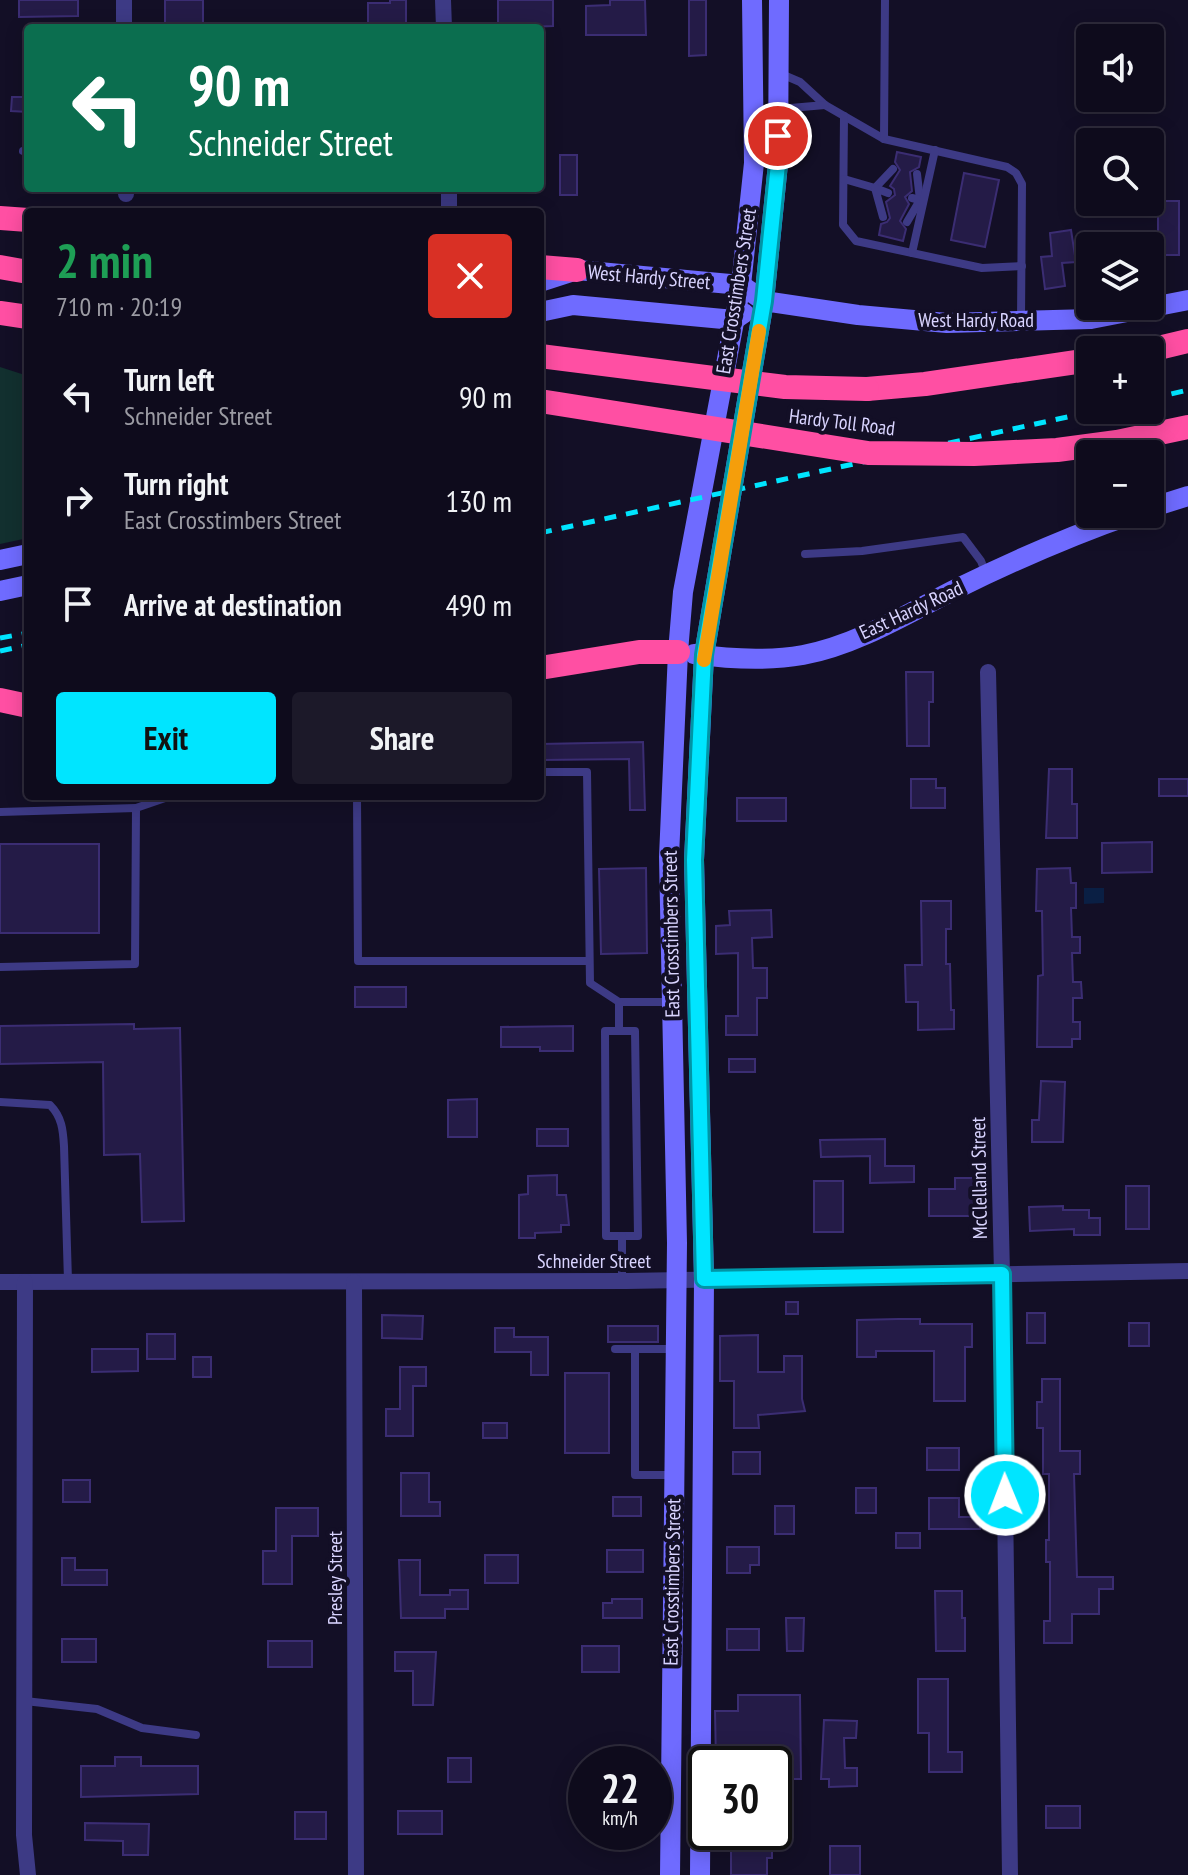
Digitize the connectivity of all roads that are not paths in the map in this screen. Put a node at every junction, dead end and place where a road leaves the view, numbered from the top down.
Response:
1 (124, 0) edge
2 (443, 0) edge
3 (752, 0) edge
4 (779, 0) edge
5 (885, 0) edge
6 (124, 24) edge
7 (444, 24) edge
8 (779, 73) junction
9 (752, 98) junction
10 (779, 105) junction
11 (825, 105) junction
12 (844, 116) junction
13 (884, 139) junction
14 (935, 150) junction
15 (893, 169) dead end
16 (917, 174) dead end
17 (844, 179) junction
18 (875, 188) junction
19 (888, 193) dead end
20 (918, 200) junction
21 (883, 217) dead end
22 (0, 218) edge
23 (24, 220) edge
24 (907, 222) dead end
25 (912, 253) junction
26 (1022, 266) junction
27 (0, 267) edge
28 (544, 267) edge
29 (577, 270) junction
30 (24, 271) edge
31 (544, 281) edge
32 (741, 285) junction
33 (1188, 300) edge
34 (764, 301) junction
35 (1164, 304) edge
36 (544, 311) edge
37 (0, 313) edge
38 (1076, 315) edge
39 (24, 316) edge
40 (734, 320) junction
41 (1021, 322) junction
42 (1188, 341) edge
43 (1164, 347) edge
44 (544, 357) edge
45 (1076, 362) edge
46 (544, 402) edge
47 (1188, 427) edge
48 (1188, 496) edge
49 (1164, 504) edge
50 (1095, 528) edge
51 (805, 554) dead end
52 (24, 555) edge
53 (0, 560) edge
54 (986, 574) junction
55 (24, 586) edge
56 (0, 591) edge
57 (678, 652) junction
58 (704, 655) junction
59 (544, 667) edge
60 (988, 672) dead end
61 (0, 700) edge
62 (24, 705) edge
63 (544, 772) edge
64 (159, 800) edge
65 (357, 800) edge
66 (136, 808) junction
67 (0, 812) edge
68 (669, 857) junction
69 (694, 860) junction
70 (588, 961) junction
71 (0, 967) edge
72 (697, 999) junction
73 (619, 1002) junction
74 (672, 1002) junction
75 (619, 1031) junction
76 (0, 1102) edge
77 (622, 1236) junction
78 (1188, 1271) edge
79 (1002, 1274) junction
80 (704, 1279) junction
81 (676, 1280) junction
82 (68, 1281) junction
83 (622, 1281) junction
84 (0, 1282) edge
85 (25, 1282) junction
86 (354, 1282) junction
87 (615, 1349) dead end
88 (635, 1349) junction
89 (675, 1349) junction
90 (674, 1472) junction
91 (703, 1472) junction
92 (25, 1701) junction
93 (196, 1735) dead end
94 (670, 1746) edge
95 (701, 1746) edge
96 (670, 1850) edge
97 (700, 1850) edge
98 (28, 1875) edge
99 (356, 1875) edge
100 (670, 1875) edge
101 (700, 1875) edge
102 (1010, 1875) edge

1 - 6 street
2 - 7 street
3 - 9 main road, East Crosstimbers Street
4 - 8 main road, East Crosstimbers Street
5 - 13 lane
8 - 10 main road, East Crosstimbers Street
8 - 11 lane
9 - 10 main road
9 - 32 main road, East Crosstimbers Street
10 - 11 lane
10 - 34 main road, East Crosstimbers Street
11 - 12 lane
12 - 13 lane
12 - 17 lane
13 - 14 lane
14 - 20 lane
14 - 26 lane
15 - 18 lane
16 - 20 lane
17 - 18 lane
17 - 25 lane
18 - 19 lane
18 - 21 lane
20 - 24 lane
20 - 25 lane
22 - 23 highway
25 - 26 lane
26 - 41 lane
27 - 30 highway
28 - 29 highway
29 - 31 main road, West Hardy Street
29 - 32 main road, West Hardy Street
32 - 34 main road, West Hardy Street
32 - 40 main road, East Crosstimbers Street
33 - 35 main road, West Hardy Road
34 - 40 main road
34 - 41 main road, West Hardy Road
34 - 58 main road, East Crosstimbers Street
36 - 40 main road, West Hardy Street
37 - 39 highway
38 - 41 main road, West Hardy Road
40 - 57 main road, East Crosstimbers Street
42 - 43 highway
44 - 45 highway, Hardy Toll Road, bridge
46 - 47 highway, Hardy Toll Road, bridge
48 - 49 main road
50 - 54 main road, East Hardy Road
51 - 54 lane
52 - 53 main road
54 - 58 main road, East Hardy Road
55 - 56 main road
57 - 58 main road, East Hardy Road
57 - 59 highway
57 - 68 main road, East Crosstimbers Street
58 - 69 main road, East Crosstimbers Street
60 - 79 street, McClelland Street
61 - 62 highway
63 - 70 lane
64 - 66 lane
65 - 70 lane
66 - 67 lane
66 - 71 lane
68 - 69 main road
68 - 74 main road, East Crosstimbers Street
69 - 72 main road, East Crosstimbers Street
70 - 73 lane
72 - 74 main road
72 - 80 main road, East Crosstimbers Street
73 - 74 lane
73 - 75 lane
74 - 81 main road, East Crosstimbers Street
75 - 77 lane
75 - 77 lane
76 - 82 lane
77 - 83 lane
78 - 79 street, Schneider Street
79 - 80 street, Schneider Street
79 - 102 street, McClelland Street
80 - 81 street, Schneider Street
80 - 91 main road, East Crosstimbers Street
81 - 83 street, Schneider Street
81 - 89 main road, East Crosstimbers Street
82 - 85 street, Schneider Street
82 - 86 street, Schneider Street
83 - 86 street, Schneider Street
84 - 85 street, Schneider Street
85 - 92 street
86 - 99 street, Presley Street
87 - 88 lane
88 - 89 lane
88 - 90 lane
89 - 90 main road, East Crosstimbers Street
90 - 91 main road
90 - 94 main road, East Crosstimbers Street
91 - 95 main road, East Crosstimbers Street
92 - 93 lane
92 - 98 street
96 - 100 main road, East Crosstimbers Street
97 - 101 main road, East Crosstimbers Street

